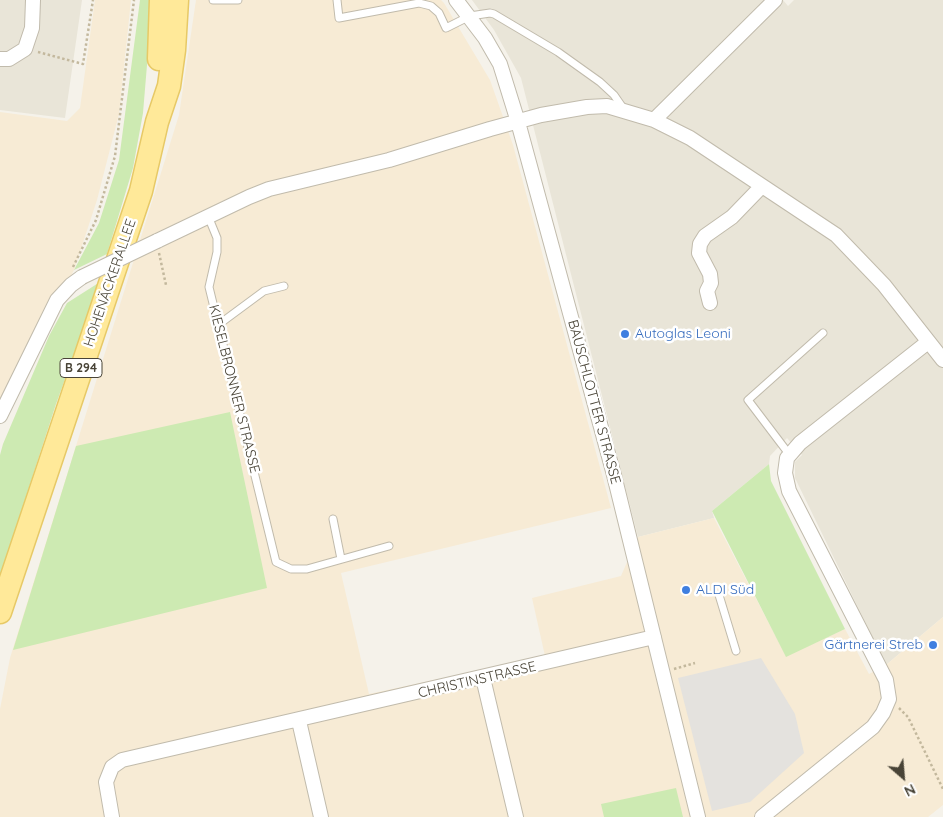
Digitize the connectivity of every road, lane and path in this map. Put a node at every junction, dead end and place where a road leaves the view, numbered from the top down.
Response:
1 (33, 0) edge
2 (93, 0) edge
3 (134, 0) edge
4 (161, 0) edge
5 (177, 0) edge
6 (213, 0) edge
7 (238, 0) edge
8 (337, 0) edge
9 (456, 0) edge
10 (775, 0) edge
11 (470, 16) junction
12 (25, 49) junction
13 (0, 59) edge
14 (625, 111) junction
15 (654, 120) junction
16 (158, 122) junction
17 (518, 122) junction
18 (762, 186) junction
19 (208, 216) junction
20 (157, 242) junction
21 (76, 275) junction
22 (166, 285) dead end
23 (284, 286) dead end
24 (710, 303) dead end
25 (218, 325) junction
26 (823, 333) dead end
27 (928, 342) junction
28 (943, 360) edge
29 (0, 416) edge
30 (790, 454) junction
31 (333, 519) dead end
32 (389, 546) dead end
33 (341, 559) junction
34 (719, 595) dead end
35 (0, 612) edge
36 (654, 637) junction
37 (736, 651) dead end
38 (694, 663) dead end
39 (662, 672) junction
40 (483, 678) junction
41 (889, 699) junction
42 (299, 720) junction
43 (943, 789) edge
44 (112, 817) edge
45 (321, 817) edge
46 (516, 817) edge
47 (698, 817) edge
48 (762, 817) edge

1 - 12 street
2 - 12 path
3 - 21 path
4 - 16 main road, HOHENÄCKERALLEE / B 294
5 - 16 main road, HOHENÄCKERALLEE / B 294
6 - 7 lane
8 - 11 lane
9 - 11 street, BAUSCHLOTTER STRASSE
10 - 15 street
11 - 14 lane
11 - 17 street, BAUSCHLOTTER STRASSE
12 - 13 street
14 - 15 street
14 - 17 street
15 - 18 street
16 - 35 main road, HOHENÄCKERALLEE / B 294
17 - 19 street
17 - 36 street, BAUSCHLOTTER STRASSE
18 - 24 street
18 - 27 street
19 - 20 street
19 - 25 lane, KIESELBRONNER STRASSE
20 - 21 street, bridge
20 - 22 path
21 - 29 street
23 - 25 lane
25 - 33 lane, KIESELBRONNER STRASSE
26 - 30 lane
27 - 28 street
27 - 30 street
30 - 41 street
31 - 33 lane
32 - 33 lane
34 - 37 lane
36 - 39 street, BAUSCHLOTTER STRASSE
36 - 40 street, CHRISTINSTRASSE
38 - 39 path
39 - 47 street, BAUSCHLOTTER STRASSE
40 - 42 street, CHRISTINSTRASSE
40 - 46 street
41 - 43 path
41 - 48 street
42 - 44 street, CHRISTINSTRASSE
42 - 45 street

